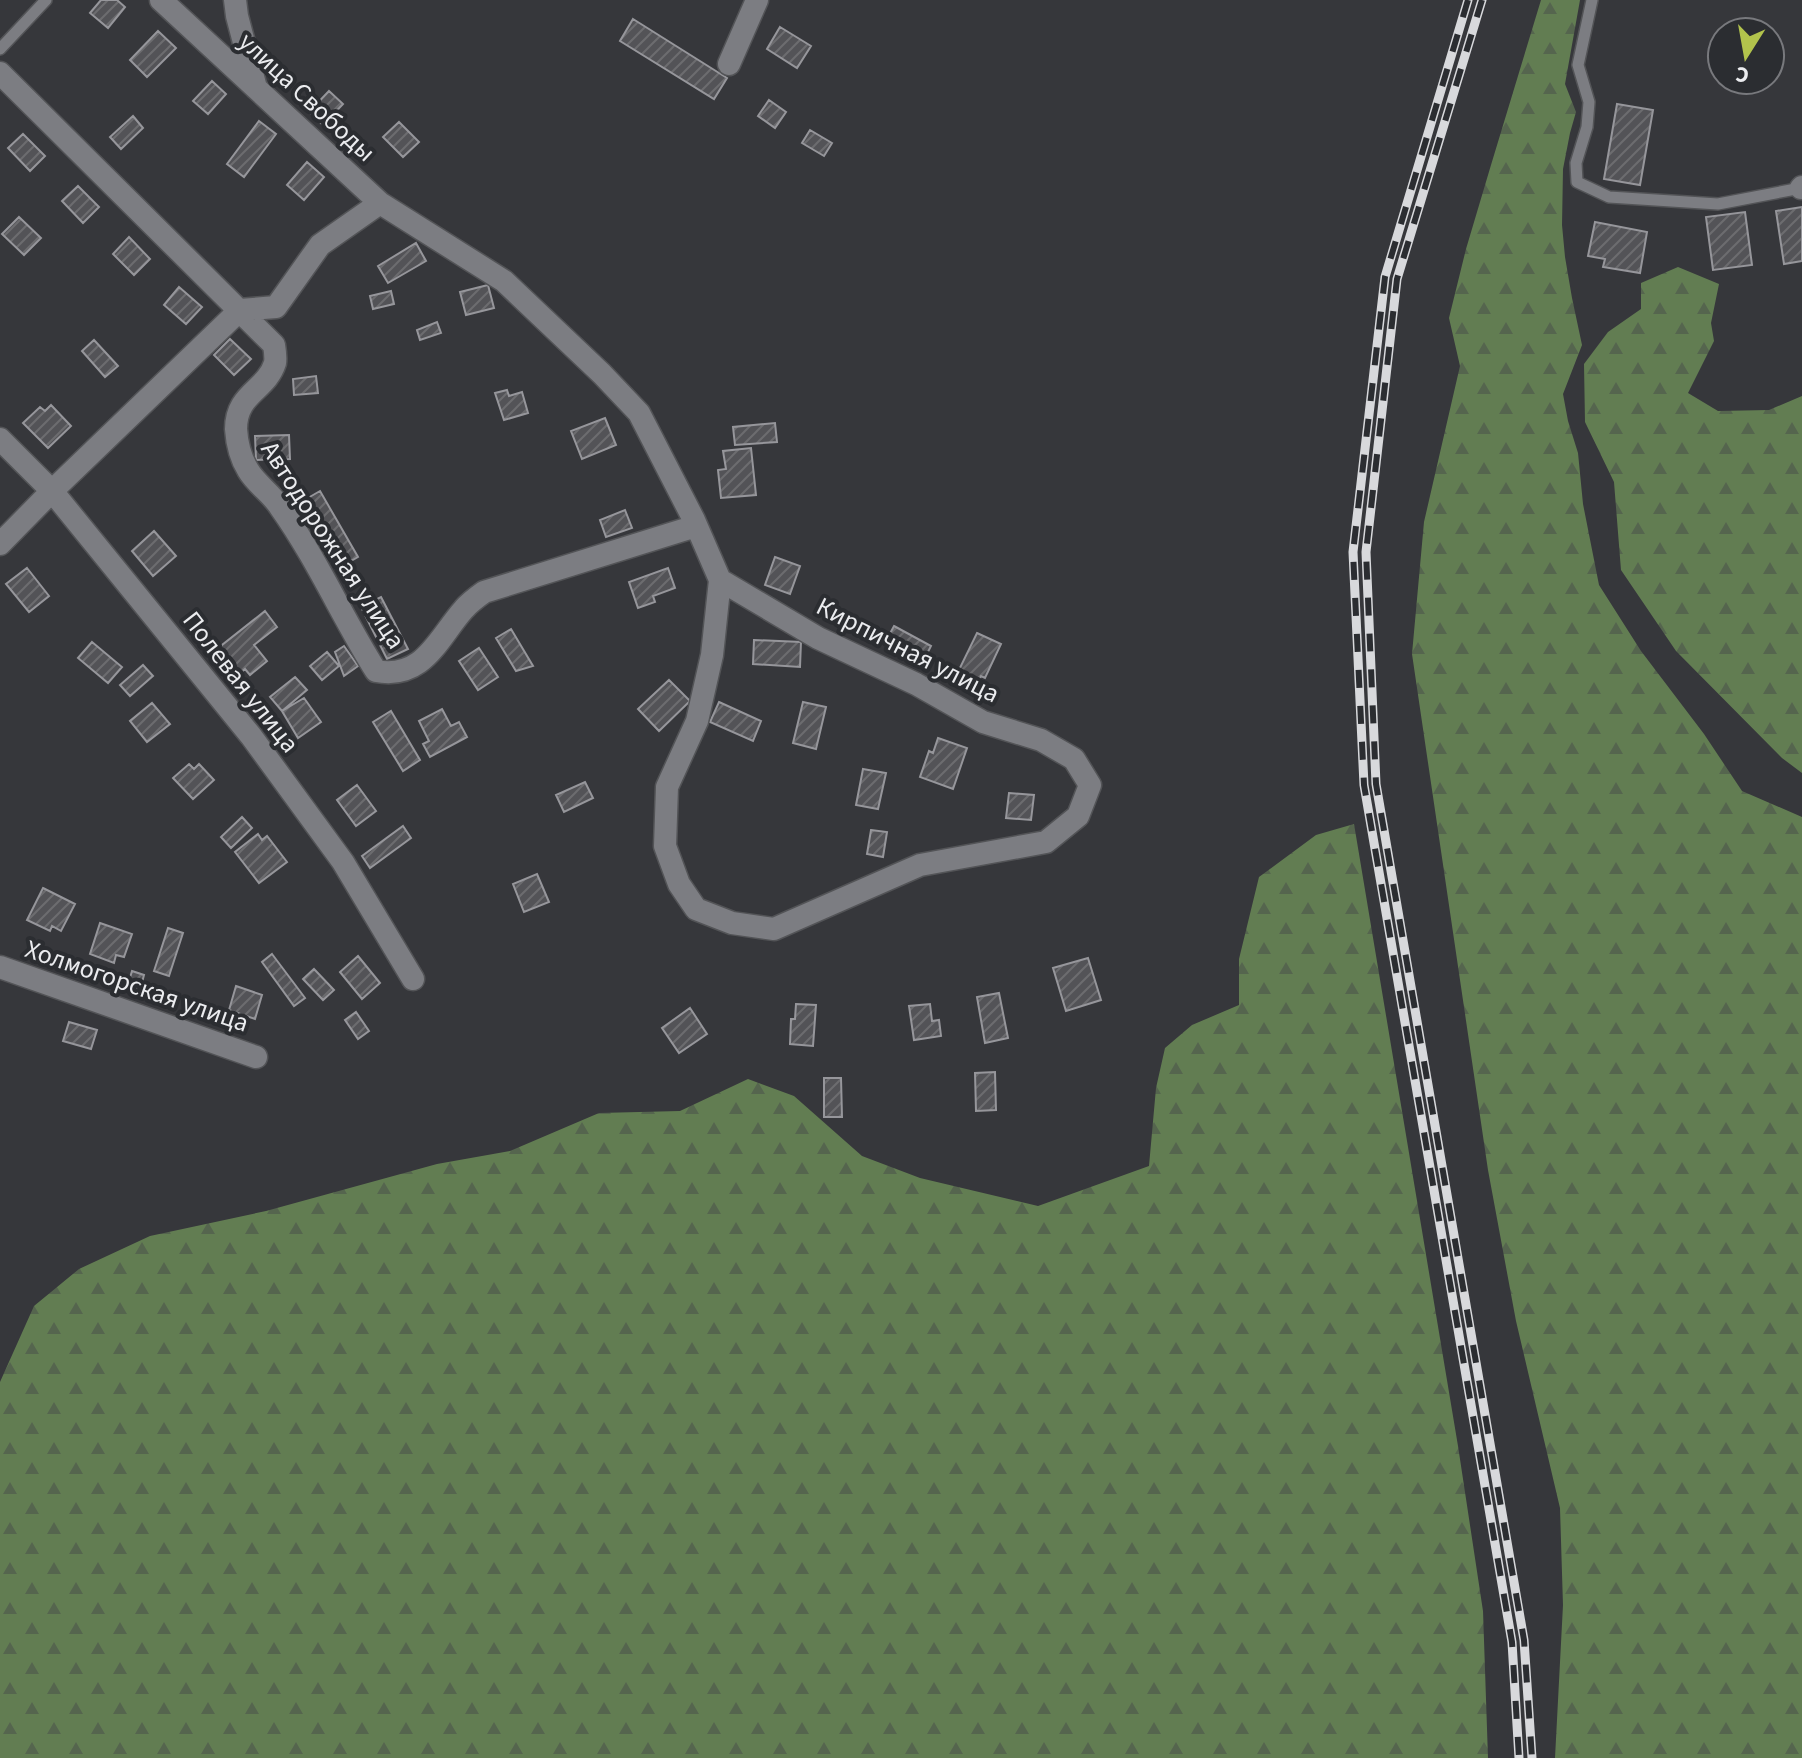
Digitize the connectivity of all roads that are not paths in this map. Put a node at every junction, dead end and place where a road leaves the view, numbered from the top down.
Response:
1 (46, 0) edge
2 (161, 0) edge
3 (235, 0) edge
4 (757, 0) edge
5 (1592, 0) edge
6 (0, 49) edge
7 (729, 64) dead end
8 (0, 73) edge
9 (256, 88) junction
10 (1801, 188) edge
11 (380, 203) junction
12 (240, 310) junction
13 (0, 439) edge
14 (52, 491) junction
15 (696, 526) junction
16 (0, 544) edge
17 (720, 580) junction
18 (0, 967) edge
19 (413, 979) dead end
20 (256, 1057) dead end

1 - 6 lane
2 - 9 street, улица Свободы
3 - 9 street
4 - 7 street
5 - 10 lane
8 - 12 street, Автодорожная улица
9 - 11 street, улица Свободы
11 - 12 street
11 - 15 street
12 - 14 street
12 - 15 street, Автодорожная улица
13 - 14 street, Полевая улица
14 - 16 street
14 - 19 street, Полевая улица
15 - 17 street
17 - 17 street, Кирпичная улица
18 - 20 street, Холмогорская улица

